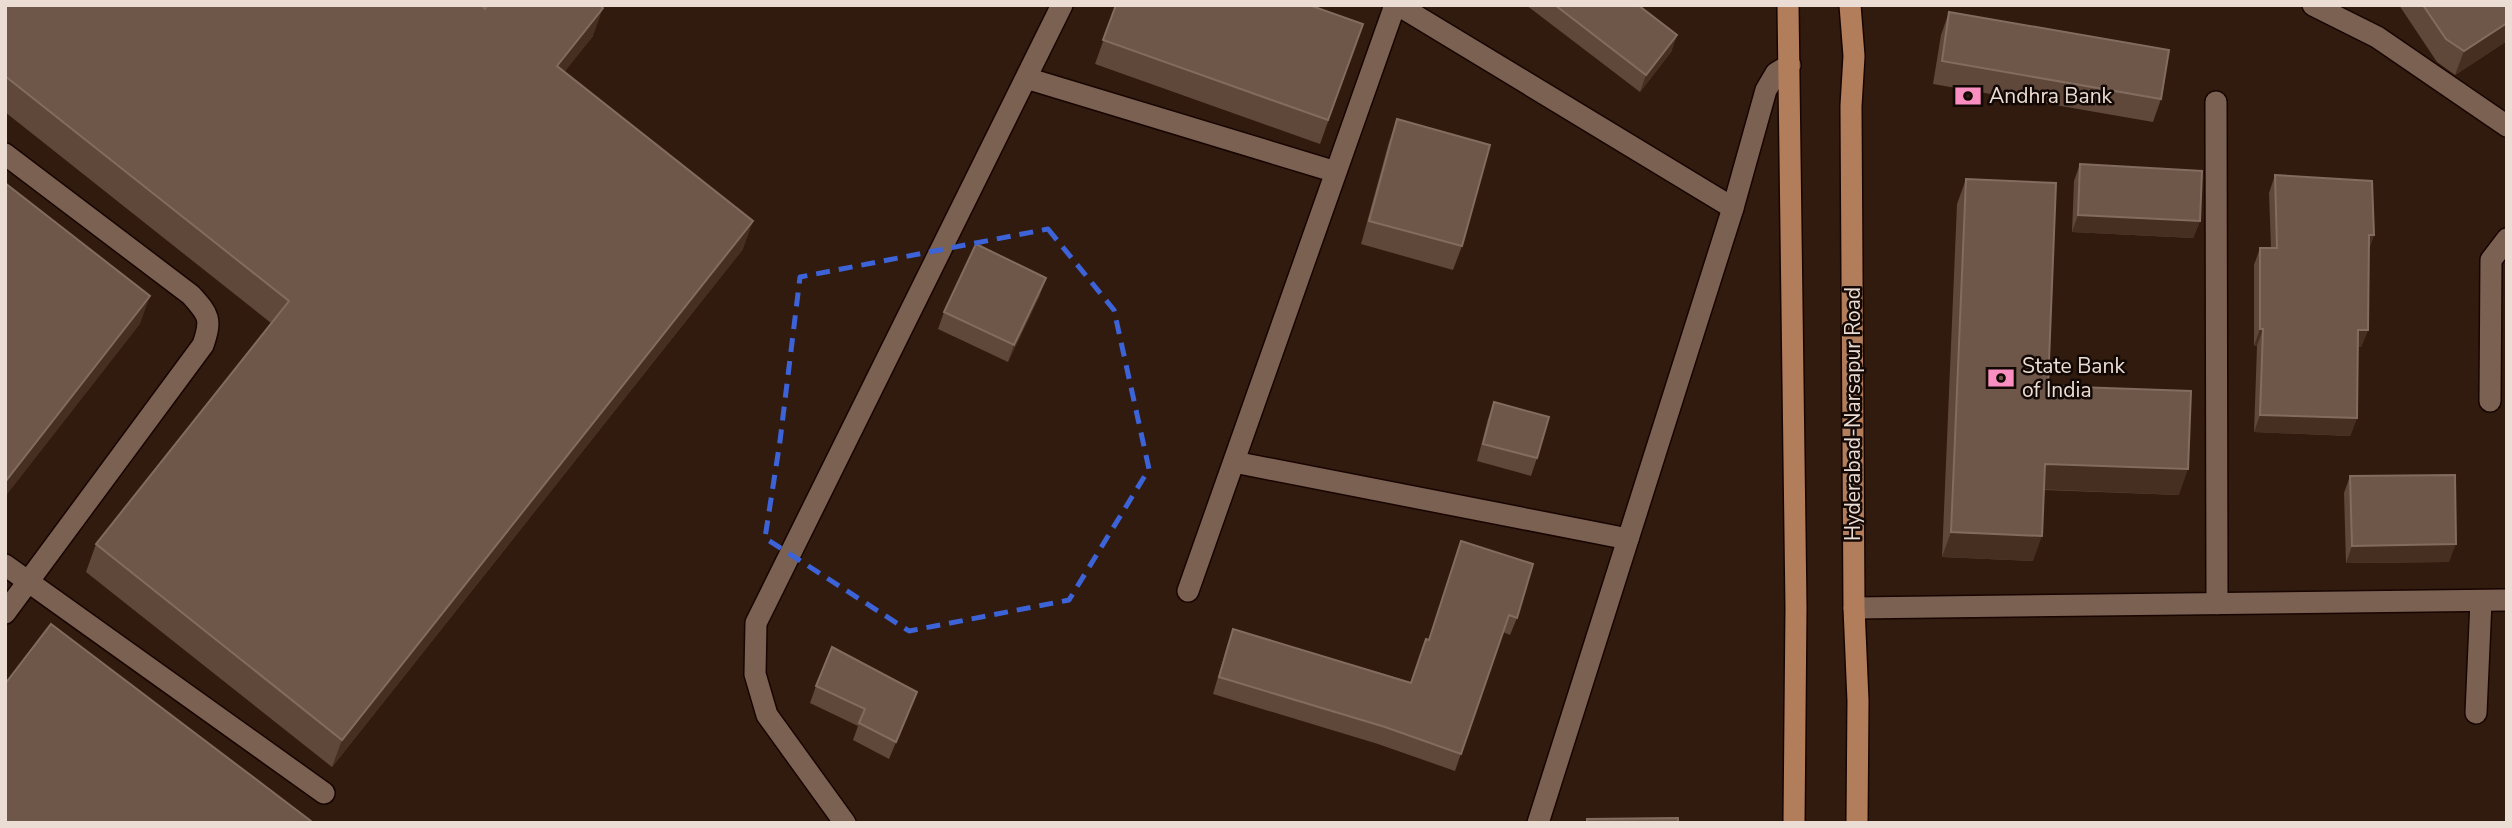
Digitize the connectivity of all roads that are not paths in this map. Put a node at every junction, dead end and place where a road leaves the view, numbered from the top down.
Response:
1 (1062, 5) edge
2 (1397, 5) edge
3 (1788, 5) edge
4 (1850, 5) edge
5 (2313, 5) edge
6 (1790, 65) junction
7 (1026, 78) junction
8 (2216, 102) dead end
9 (2507, 126) edge
10 (5, 154) edge
11 (1336, 172) junction
12 (1733, 208) junction
13 (2507, 239) edge
14 (2490, 401) dead end
15 (1234, 461) junction
16 (1628, 538) junction
17 (5, 565) edge
18 (29, 582) junction
19 (1188, 591) dead end
20 (2507, 600) edge
21 (2481, 601) junction
22 (2217, 604) junction
23 (1854, 608) junction
24 (5, 613) edge
25 (2476, 713) dead end
26 (324, 793) dead end
27 (845, 823) edge
28 (1538, 823) edge
29 (1794, 823) edge
30 (1857, 823) edge

1 - 7 street
2 - 11 street
2 - 12 street
3 - 6 main road
4 - 23 main road, Hyderabad-Narsapur Road
5 - 9 street
6 - 12 street
6 - 29 main road
7 - 11 street
7 - 27 street
8 - 22 street
10 - 18 street
11 - 15 street
12 - 16 street
13 - 14 street
15 - 16 street
15 - 19 street
16 - 28 street
17 - 18 street
18 - 24 street
18 - 26 street
20 - 21 street
21 - 22 street
21 - 25 street
22 - 23 street
23 - 30 main road, Hyderabad-Narsapur Road

